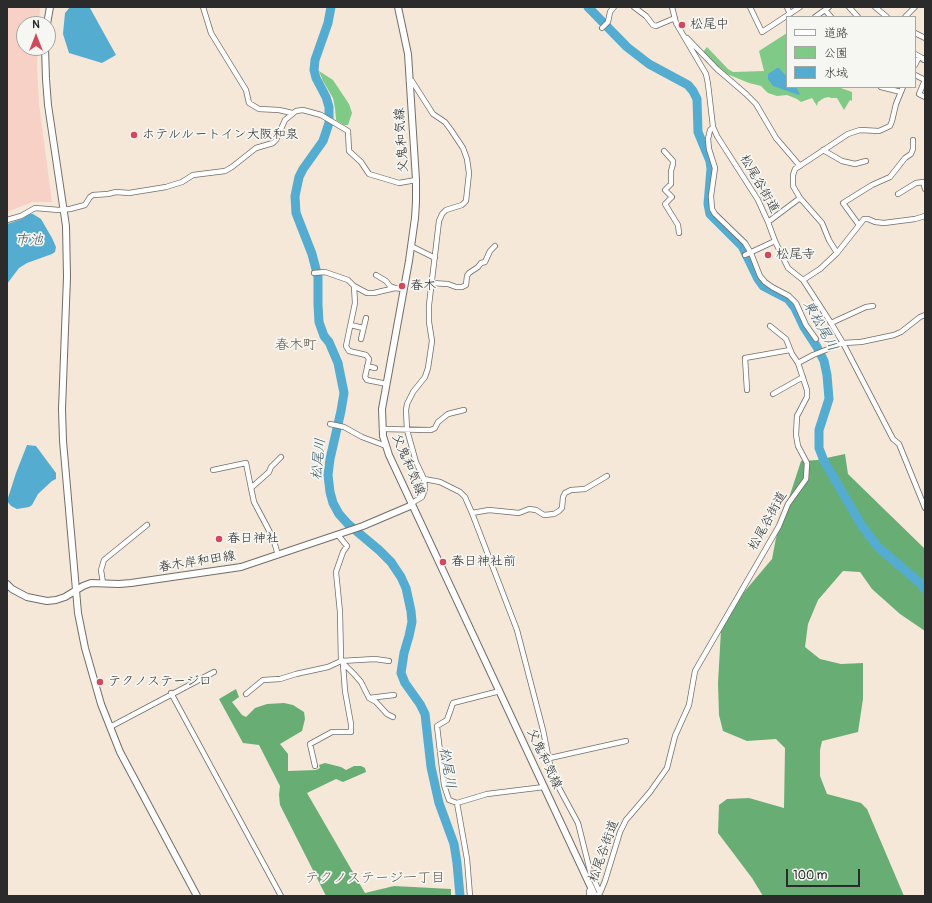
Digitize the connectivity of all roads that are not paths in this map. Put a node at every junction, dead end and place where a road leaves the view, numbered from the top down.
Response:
1 (203, 7) edge
2 (398, 7) edge
3 (614, 7) edge
4 (634, 7) edge
5 (672, 7) edge
6 (750, 7) edge
7 (787, 7) edge
8 (800, 7) edge
9 (849, 7) edge
10 (876, 7) edge
11 (916, 7) edge
12 (827, 8) edge
13 (790, 14) junction
14 (787, 16) edge
15 (816, 16) edge
16 (857, 16) edge
17 (886, 16) edge
18 (906, 16) edge
19 (786, 17) edge
20 (675, 18) junction
21 (602, 28) dead end
22 (682, 32) junction
23 (916, 34) edge
24 (925, 38) edge
25 (45, 56) edge
26 (916, 76) edge
27 (409, 80) junction
28 (885, 88) edge
29 (903, 88) edge
30 (901, 92) junction
31 (925, 97) edge
32 (292, 113) junction
33 (713, 127) junction
34 (913, 140) dead end
35 (823, 150) junction
36 (664, 151) dead end
37 (866, 161) dead end
38 (800, 166) junction
39 (416, 180) junction
40 (925, 189) edge
41 (898, 194) dead end
42 (800, 198) junction
43 (64, 209) junction
44 (925, 216) edge
45 (7, 220) edge
46 (768, 222) junction
47 (859, 225) junction
48 (679, 233) dead end
49 (775, 241) junction
50 (411, 246) junction
51 (495, 246) dead end
52 (837, 253) junction
53 (748, 254) junction
54 (435, 258) junction
55 (314, 274) dead end
56 (376, 275) dead end
57 (802, 280) junction
58 (431, 283) junction
59 (354, 286) junction
60 (394, 288) junction
61 (403, 289) junction
62 (873, 306) dead end
63 (925, 315) edge
64 (366, 318) dead end
65 (831, 323) junction
66 (351, 325) junction
67 (770, 326) dead end
68 (363, 328) junction
69 (361, 339) dead end
70 (816, 339) dead end
71 (843, 343) junction
72 (790, 350) junction
73 (798, 364) junction
74 (367, 366) junction
75 (375, 368) dead end
76 (802, 377) junction
77 (387, 384) junction
78 (747, 390) dead end
79 (773, 394) dead end
80 (464, 410) dead end
81 (331, 424) dead end
82 (382, 429) junction
83 (407, 430) junction
84 (386, 446) junction
85 (280, 457) dead end
86 (213, 470) dead end
87 (607, 476) dead end
88 (424, 479) junction
89 (251, 488) junction
90 (412, 503) junction
91 (925, 508) edge
92 (472, 513) junction
93 (147, 525) dead end
94 (340, 534) junction
95 (278, 555) junction
96 (104, 583) junction
97 (7, 584) edge
98 (75, 591) junction
99 (389, 661) dead end
100 (342, 663) junction
101 (214, 672) dead end
102 (500, 691) junction
103 (171, 693) junction
104 (246, 694) dead end
105 (394, 695) dead end
106 (370, 698) junction
107 (393, 717) dead end
108 (110, 727) junction
109 (626, 741) dead end
110 (550, 758) junction
111 (315, 766) dead end
112 (544, 787) junction
113 (457, 803) junction
114 (592, 888) junction
115 (598, 895) edge
116 (196, 896) edge
117 (282, 896) edge
118 (470, 896) edge
119 (588, 896) edge

1 - 32 street
2 - 27 main road, 父鬼和気線
3 - 21 street
4 - 20 street
5 - 20 street, 松尾谷街道
6 - 19 street
7 - 13 street
8 - 13 street
9 - 16 street
10 - 17 street
11 - 18 street
12 - 15 street
13 - 14 street
20 - 22 street, 松尾谷街道
22 - 33 street, 松尾谷街道
22 - 38 street
23 - 24 street
25 - 43 main road
26 - 31 street
27 - 39 main road, 父鬼和気線
27 - 54 street
28 - 30 street
29 - 30 street
30 - 35 street
32 - 39 street
32 - 43 street
33 - 46 street, 松尾谷街道
33 - 53 street
34 - 47 street
35 - 37 street
35 - 38 street
36 - 48 street
38 - 42 street
39 - 50 main road, 父鬼和気線
40 - 41 street
42 - 46 street
42 - 52 street
43 - 45 street
43 - 98 main road
44 - 47 street
46 - 49 street, 松尾谷街道
47 - 52 street
49 - 53 street
49 - 57 street, 松尾谷街道
50 - 54 street
50 - 61 main road, 父鬼和気線
51 - 58 street
52 - 57 street
53 - 70 street
54 - 58 street
55 - 59 street
56 - 60 street
57 - 65 street, 松尾谷街道
58 - 83 street
59 - 60 street
59 - 66 street
60 - 61 street
61 - 77 main road, 父鬼和気線
62 - 65 street
63 - 71 street
64 - 68 street
65 - 71 street, 松尾谷街道
66 - 68 street
66 - 74 street
67 - 72 street, 松尾谷街道
68 - 69 street
71 - 73 street
71 - 91 street, 松尾谷街道
72 - 73 street, 松尾谷街道
72 - 78 street
73 - 76 street, 松尾谷街道
74 - 75 street
74 - 77 street
76 - 79 street
76 - 115 street, 松尾谷街道
77 - 82 main road, 父鬼和気線
80 - 83 street
81 - 84 street
82 - 83 street
82 - 84 main road, 父鬼和気線
83 - 88 street
84 - 90 main road, 父鬼和気線
85 - 89 street
86 - 89 street
87 - 92 street
88 - 90 street
88 - 92 street
89 - 95 street
90 - 94 main road, 春木岸和田線
90 - 102 main road, 父鬼和気線
92 - 110 street
93 - 96 street
94 - 95 main road, 春木岸和田線
94 - 100 street
95 - 96 main road, 春木岸和田線
96 - 98 main road, 春木岸和田線
97 - 98 main road, 春木岸和田線
98 - 108 main road
99 - 100 street
100 - 104 street
100 - 106 street
100 - 111 street
101 - 103 street
102 - 112 main road, 父鬼和気線
102 - 113 street
103 - 108 street
103 - 117 street
105 - 106 street
106 - 107 street
108 - 116 main road
109 - 110 street
110 - 115 street
112 - 113 street
112 - 114 main road, 父鬼和気線
113 - 118 street
114 - 115 main road, 父鬼和気線
114 - 119 street

